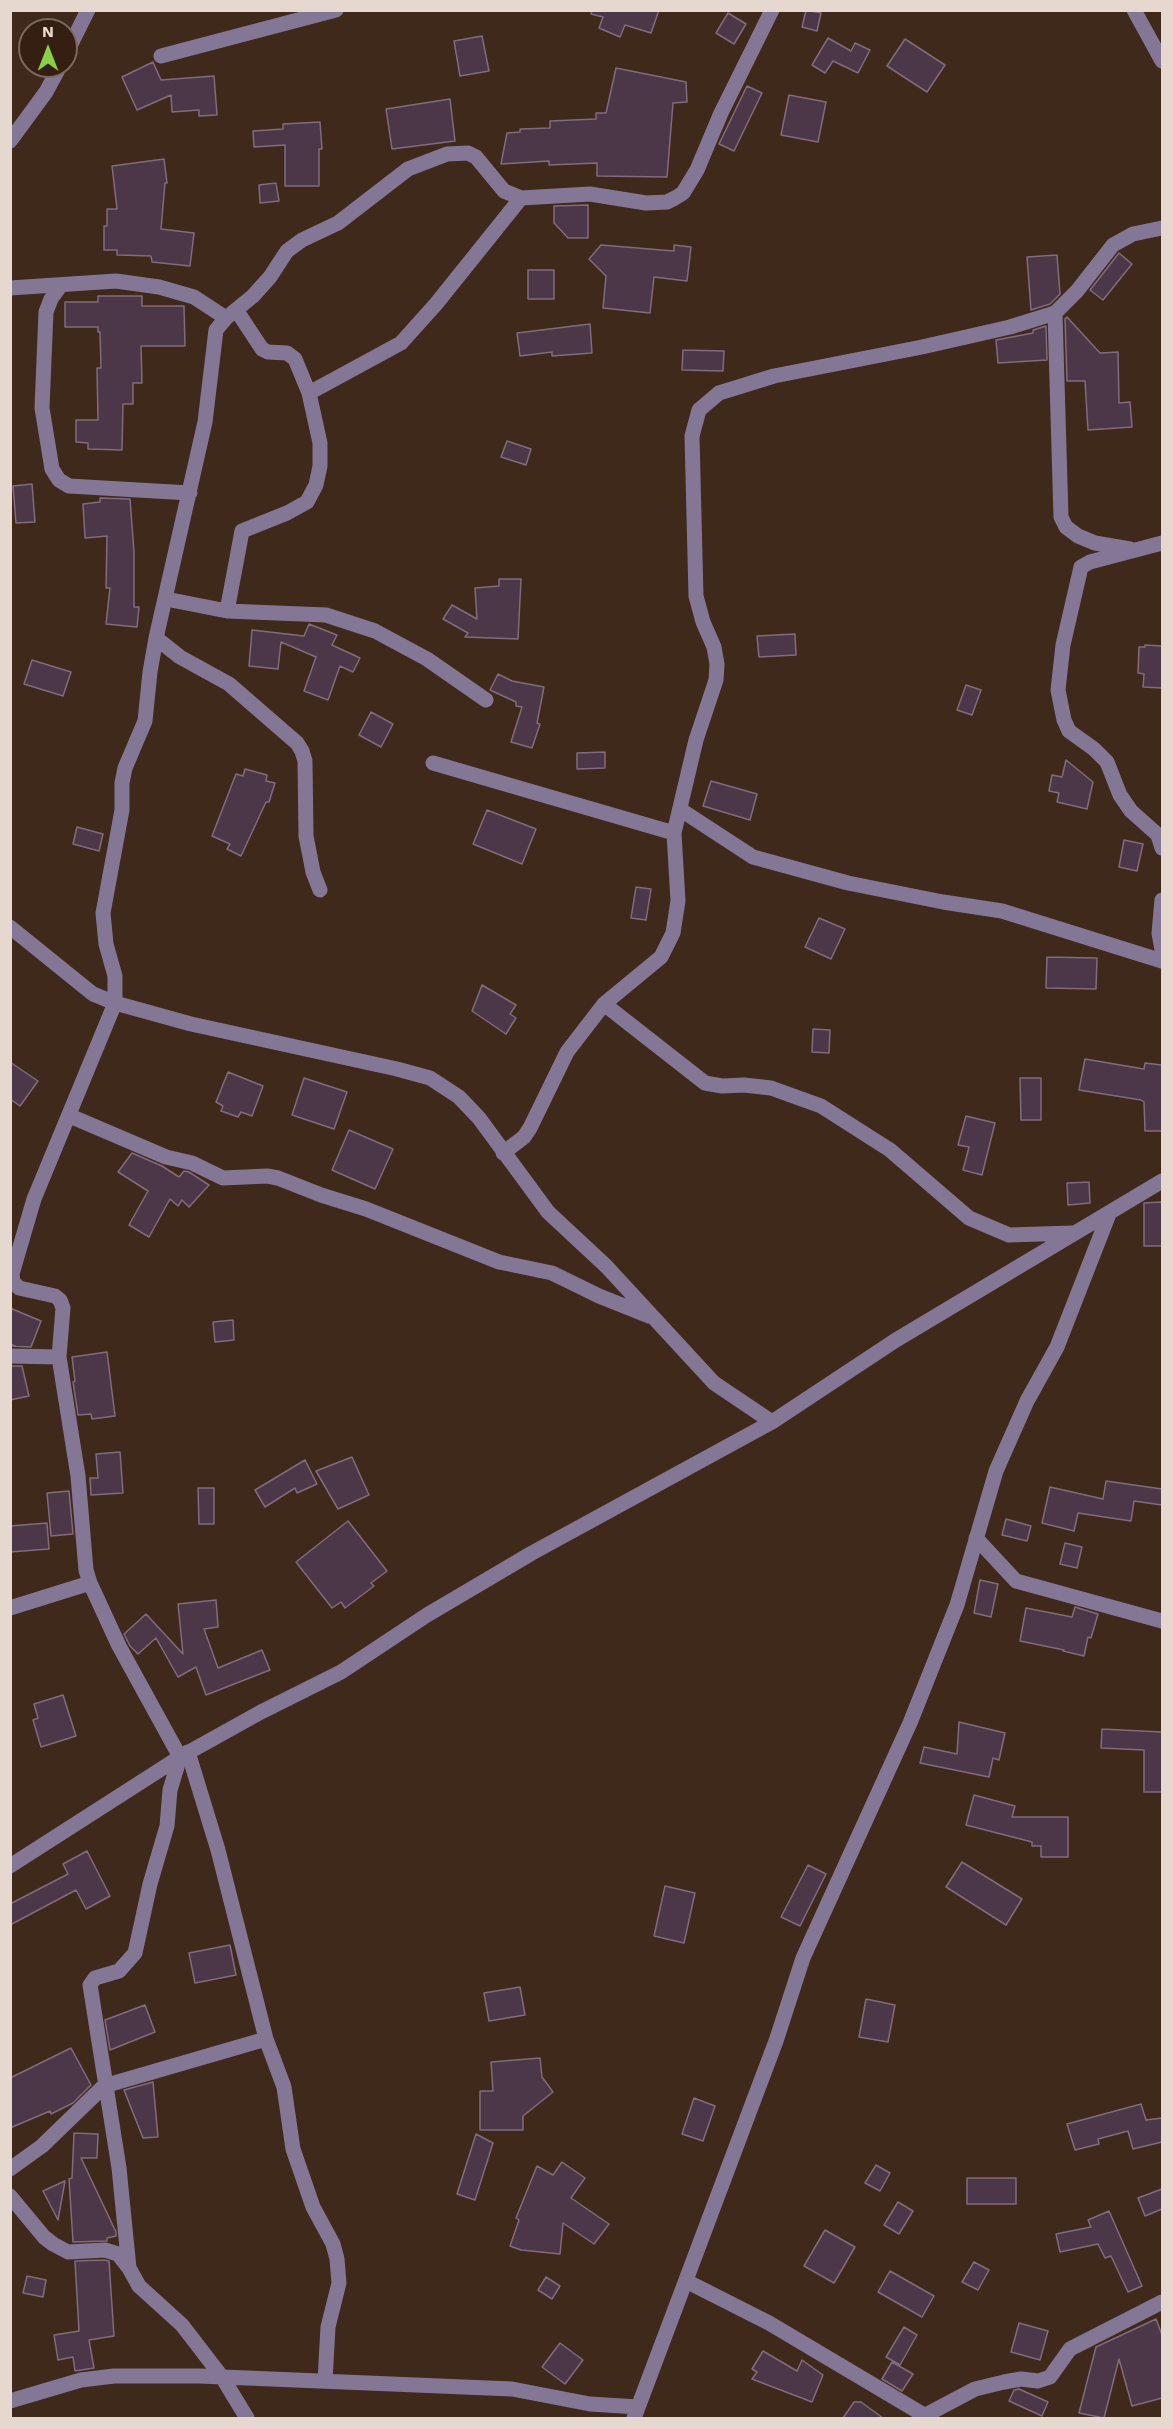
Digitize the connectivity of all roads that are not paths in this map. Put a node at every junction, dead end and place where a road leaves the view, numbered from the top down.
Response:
1 (88, 10) edge
2 (336, 10) edge
3 (772, 10) edge
4 (1134, 10) edge
5 (78, 30) edge
6 (161, 56) dead end
7 (1162, 61) edge
8 (54, 78) edge
9 (10, 141) edge
10 (521, 198) junction
11 (1162, 228) edge
12 (61, 285) junction
13 (10, 288) edge
14 (1055, 313) junction
15 (231, 314) junction
16 (309, 393) junction
17 (190, 494) junction
18 (1162, 543) edge
19 (1138, 549) junction
20 (165, 599) junction
21 (227, 611) junction
22 (156, 638) junction
23 (486, 700) dead end
24 (433, 763) dead end
25 (681, 810) junction
26 (675, 833) junction
27 (1162, 848) edge
28 (320, 890) dead end
29 (1162, 900) edge
30 (10, 927) edge
31 (1162, 950) edge
32 (1162, 961) edge
33 (115, 1004) junction
34 (604, 1004) junction
35 (70, 1116) junction
36 (503, 1154) junction
37 (1162, 1181) edge
38 (1109, 1214) junction
39 (1075, 1232) junction
40 (12, 1283) edge
41 (653, 1318) junction
42 (10, 1356) edge
43 (59, 1356) junction
44 (772, 1422) junction
45 (976, 1538) junction
46 (90, 1583) junction
47 (10, 1608) edge
48 (1162, 1621) edge
49 (184, 1755) junction
50 (10, 1866) edge
51 (266, 2039) junction
52 (105, 2086) junction
53 (10, 2169) edge
54 (10, 2196) edge
55 (129, 2268) junction
56 (686, 2281) junction
57 (1162, 2302) edge
58 (222, 2377) junction
59 (325, 2381) junction
60 (10, 2401) edge
61 (636, 2413) edge
62 (927, 2417) edge
63 (247, 2418) edge

1 - 5 street
2 - 6 street
3 - 10 street
4 - 7 street
8 - 9 street
10 - 15 street
10 - 16 street
11 - 14 street
12 - 13 street
12 - 15 street
12 - 17 street
14 - 19 street
14 - 25 street
15 - 16 street
15 - 17 street
16 - 21 street
17 - 20 street
18 - 19 street
19 - 27 street
20 - 21 street
20 - 22 street
21 - 23 street
22 - 28 street
22 - 33 street
24 - 26 street
25 - 26 street
25 - 32 street
26 - 34 street
29 - 31 street
30 - 33 street
33 - 35 street
33 - 36 street
34 - 36 street
34 - 39 street
35 - 40 street
35 - 41 street
36 - 41 street
37 - 38 street
38 - 39 street
38 - 45 street
39 - 44 street
40 - 43 street
41 - 44 street
42 - 43 street
43 - 46 street
44 - 49 street
45 - 48 street
45 - 56 street
46 - 47 street
46 - 49 street
49 - 50 street
49 - 51 street
49 - 52 street
51 - 52 street
51 - 59 street
52 - 53 street
52 - 55 street
54 - 55 street
55 - 58 street
56 - 61 street
56 - 62 street
57 - 62 street
58 - 59 street
58 - 60 street
58 - 63 street
59 - 61 street

